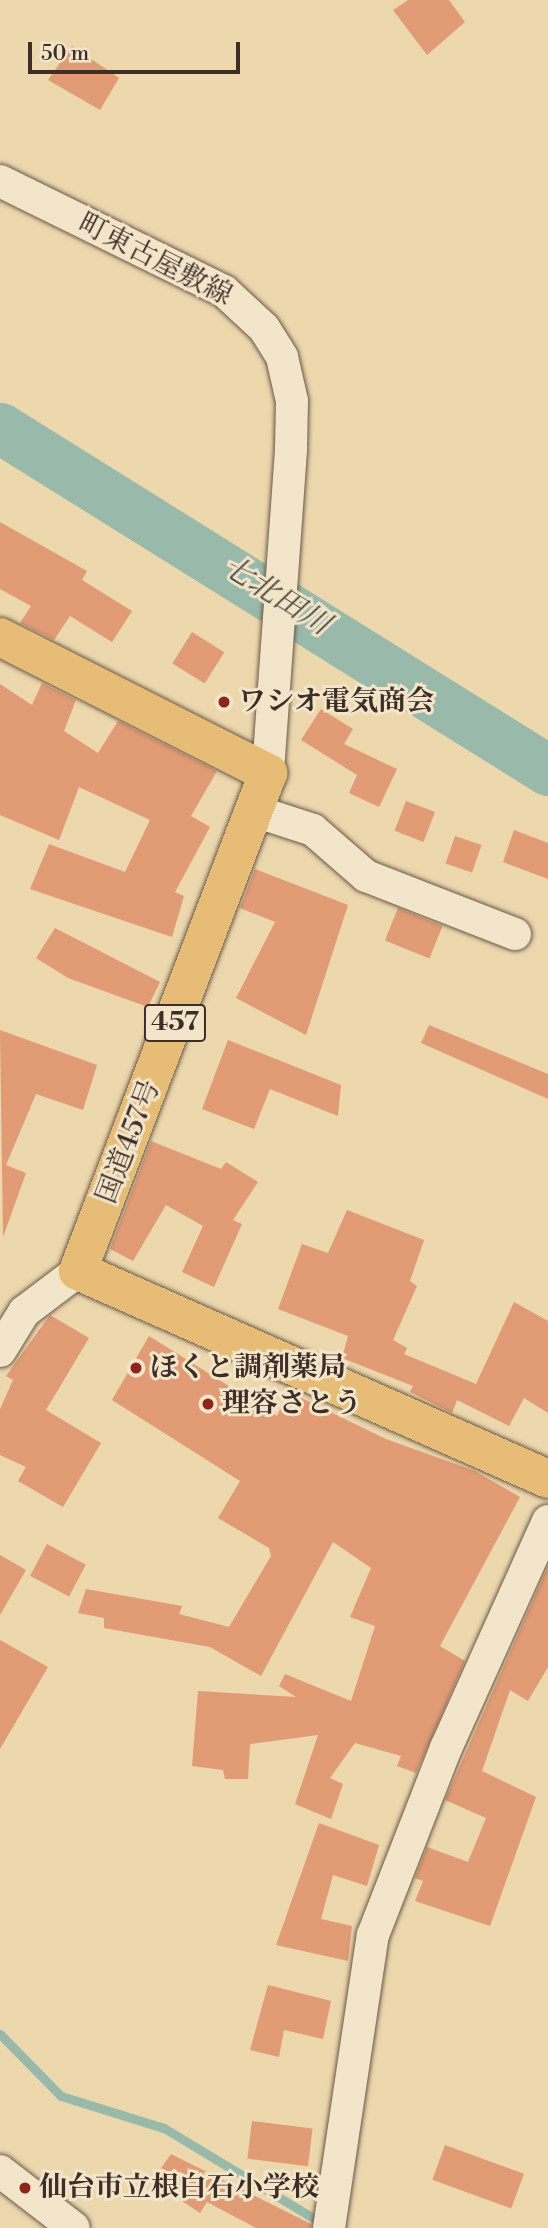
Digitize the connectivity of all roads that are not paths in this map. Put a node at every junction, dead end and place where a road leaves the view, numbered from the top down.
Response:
1 (0, 181) edge
2 (0, 637) edge
3 (268, 773) junction
4 (258, 812) junction
5 (515, 934) dead end
6 (78, 1271) junction
7 (0, 1351) edge
8 (548, 1479) edge
9 (548, 1521) edge
10 (0, 2171) edge
11 (330, 2221) edge
12 (74, 2228) edge

1 - 3 street, 町東古屋敷線
2 - 3 highway
3 - 4 highway, 国道457号 / 457
4 - 5 street
4 - 6 highway, 国道457号 / 457
6 - 7 street
6 - 8 highway
9 - 11 street
10 - 12 street

